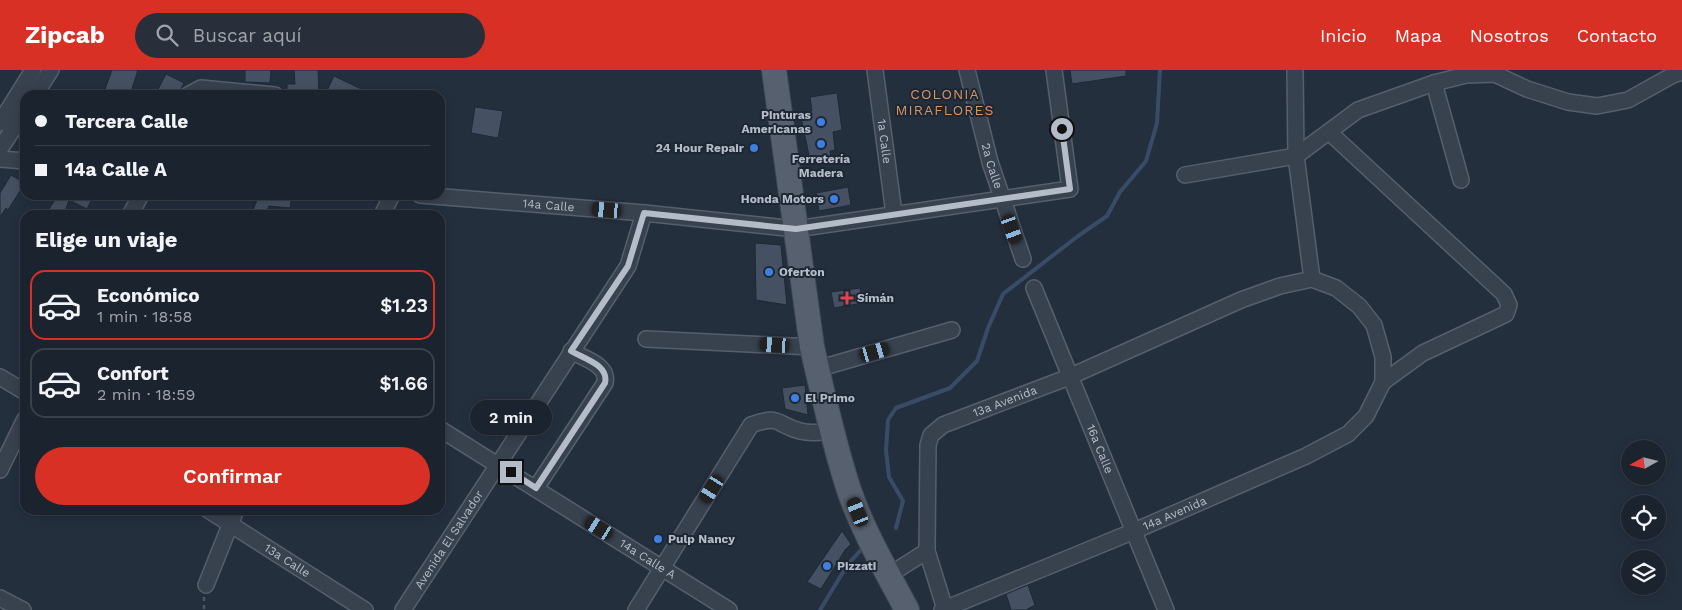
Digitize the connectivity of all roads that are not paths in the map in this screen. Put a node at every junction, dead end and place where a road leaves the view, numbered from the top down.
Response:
1 (33, 70) edge
2 (51, 70) edge
3 (774, 70) edge
4 (875, 70) edge
5 (967, 70) edge
6 (1054, 70) edge
7 (1295, 70) edge
8 (1682, 72) edge
9 (1434, 83) junction
10 (21, 90) edge
11 (38, 90) edge
12 (197, 90) edge
13 (222, 90) edge
14 (20, 91) edge
15 (20, 119) edge
16 (0, 123) edge
17 (1329, 132) junction
18 (0, 149) edge
19 (1296, 156) junction
20 (0, 159) edge
21 (20, 161) edge
22 (1185, 176) dead end
23 (1461, 180) dead end
24 (445, 197) edge
25 (1001, 200) junction
26 (644, 213) junction
27 (894, 214) junction
28 (796, 229) junction
29 (1023, 258) dead end
30 (1312, 279) junction
31 (1034, 288) dead end
32 (952, 330) dead end
33 (646, 339) dead end
34 (571, 351) junction
35 (815, 358) junction
36 (0, 377) edge
37 (1069, 377) junction
38 (1383, 382) junction
39 (20, 389) edge
40 (20, 429) edge
41 (832, 430) junction
42 (445, 433) edge
43 (498, 464) junction
44 (0, 470) edge
45 (536, 488) junction
46 (233, 517) edge
47 (1132, 532) junction
48 (927, 551) junction
49 (662, 568) junction
50 (889, 576) junction
51 (206, 585) dead end
52 (0, 598) edge
53 (943, 609) edge
54 (24, 610) edge
55 (365, 610) edge
56 (403, 610) edge
57 (636, 610) edge
58 (729, 610) edge
59 (907, 610) edge
60 (1166, 610) edge

1 - 10 street
2 - 11 street
3 - 28 main road
4 - 27 street, 1a Calle
5 - 25 street, 2a Calle
6 - 25 street, 14a Calle
7 - 19 street
8 - 9 street
9 - 17 street
9 - 23 street
12 - 13 street
14 - 16 street
15 - 18 street
17 - 19 street
17 - 38 street
19 - 22 street
19 - 30 street
20 - 21 street
24 - 26 street, 14a Calle
25 - 27 street, 14a Calle
25 - 29 street, 2a Calle
26 - 28 street, 14a Calle
26 - 34 street, Avenida El Salvador
27 - 28 street, 14a Calle
28 - 35 main road
30 - 37 street, 13a Avenida
30 - 38 street
31 - 37 street, 16a Calle
32 - 35 street
33 - 35 street
34 - 43 street, Avenida El Salvador
34 - 45 street
35 - 41 main road
36 - 39 street
37 - 47 street, 16a Calle
37 - 48 street, 13a Avenida
38 - 47 street, 14a Avenida
40 - 44 street
41 - 49 street
41 - 50 main road
42 - 43 street, 14a Calle A
43 - 45 street, 14a Calle A
43 - 56 street, Avenida El Salvador
45 - 49 street, 14a Calle A
46 - 51 street
46 - 55 street, 13a Calle
47 - 53 street, 14a Avenida
47 - 60 street, 16a Calle
48 - 50 street
48 - 53 street, 13a Avenida
49 - 57 street
49 - 58 street, 14a Calle A
50 - 59 main road
52 - 54 street

